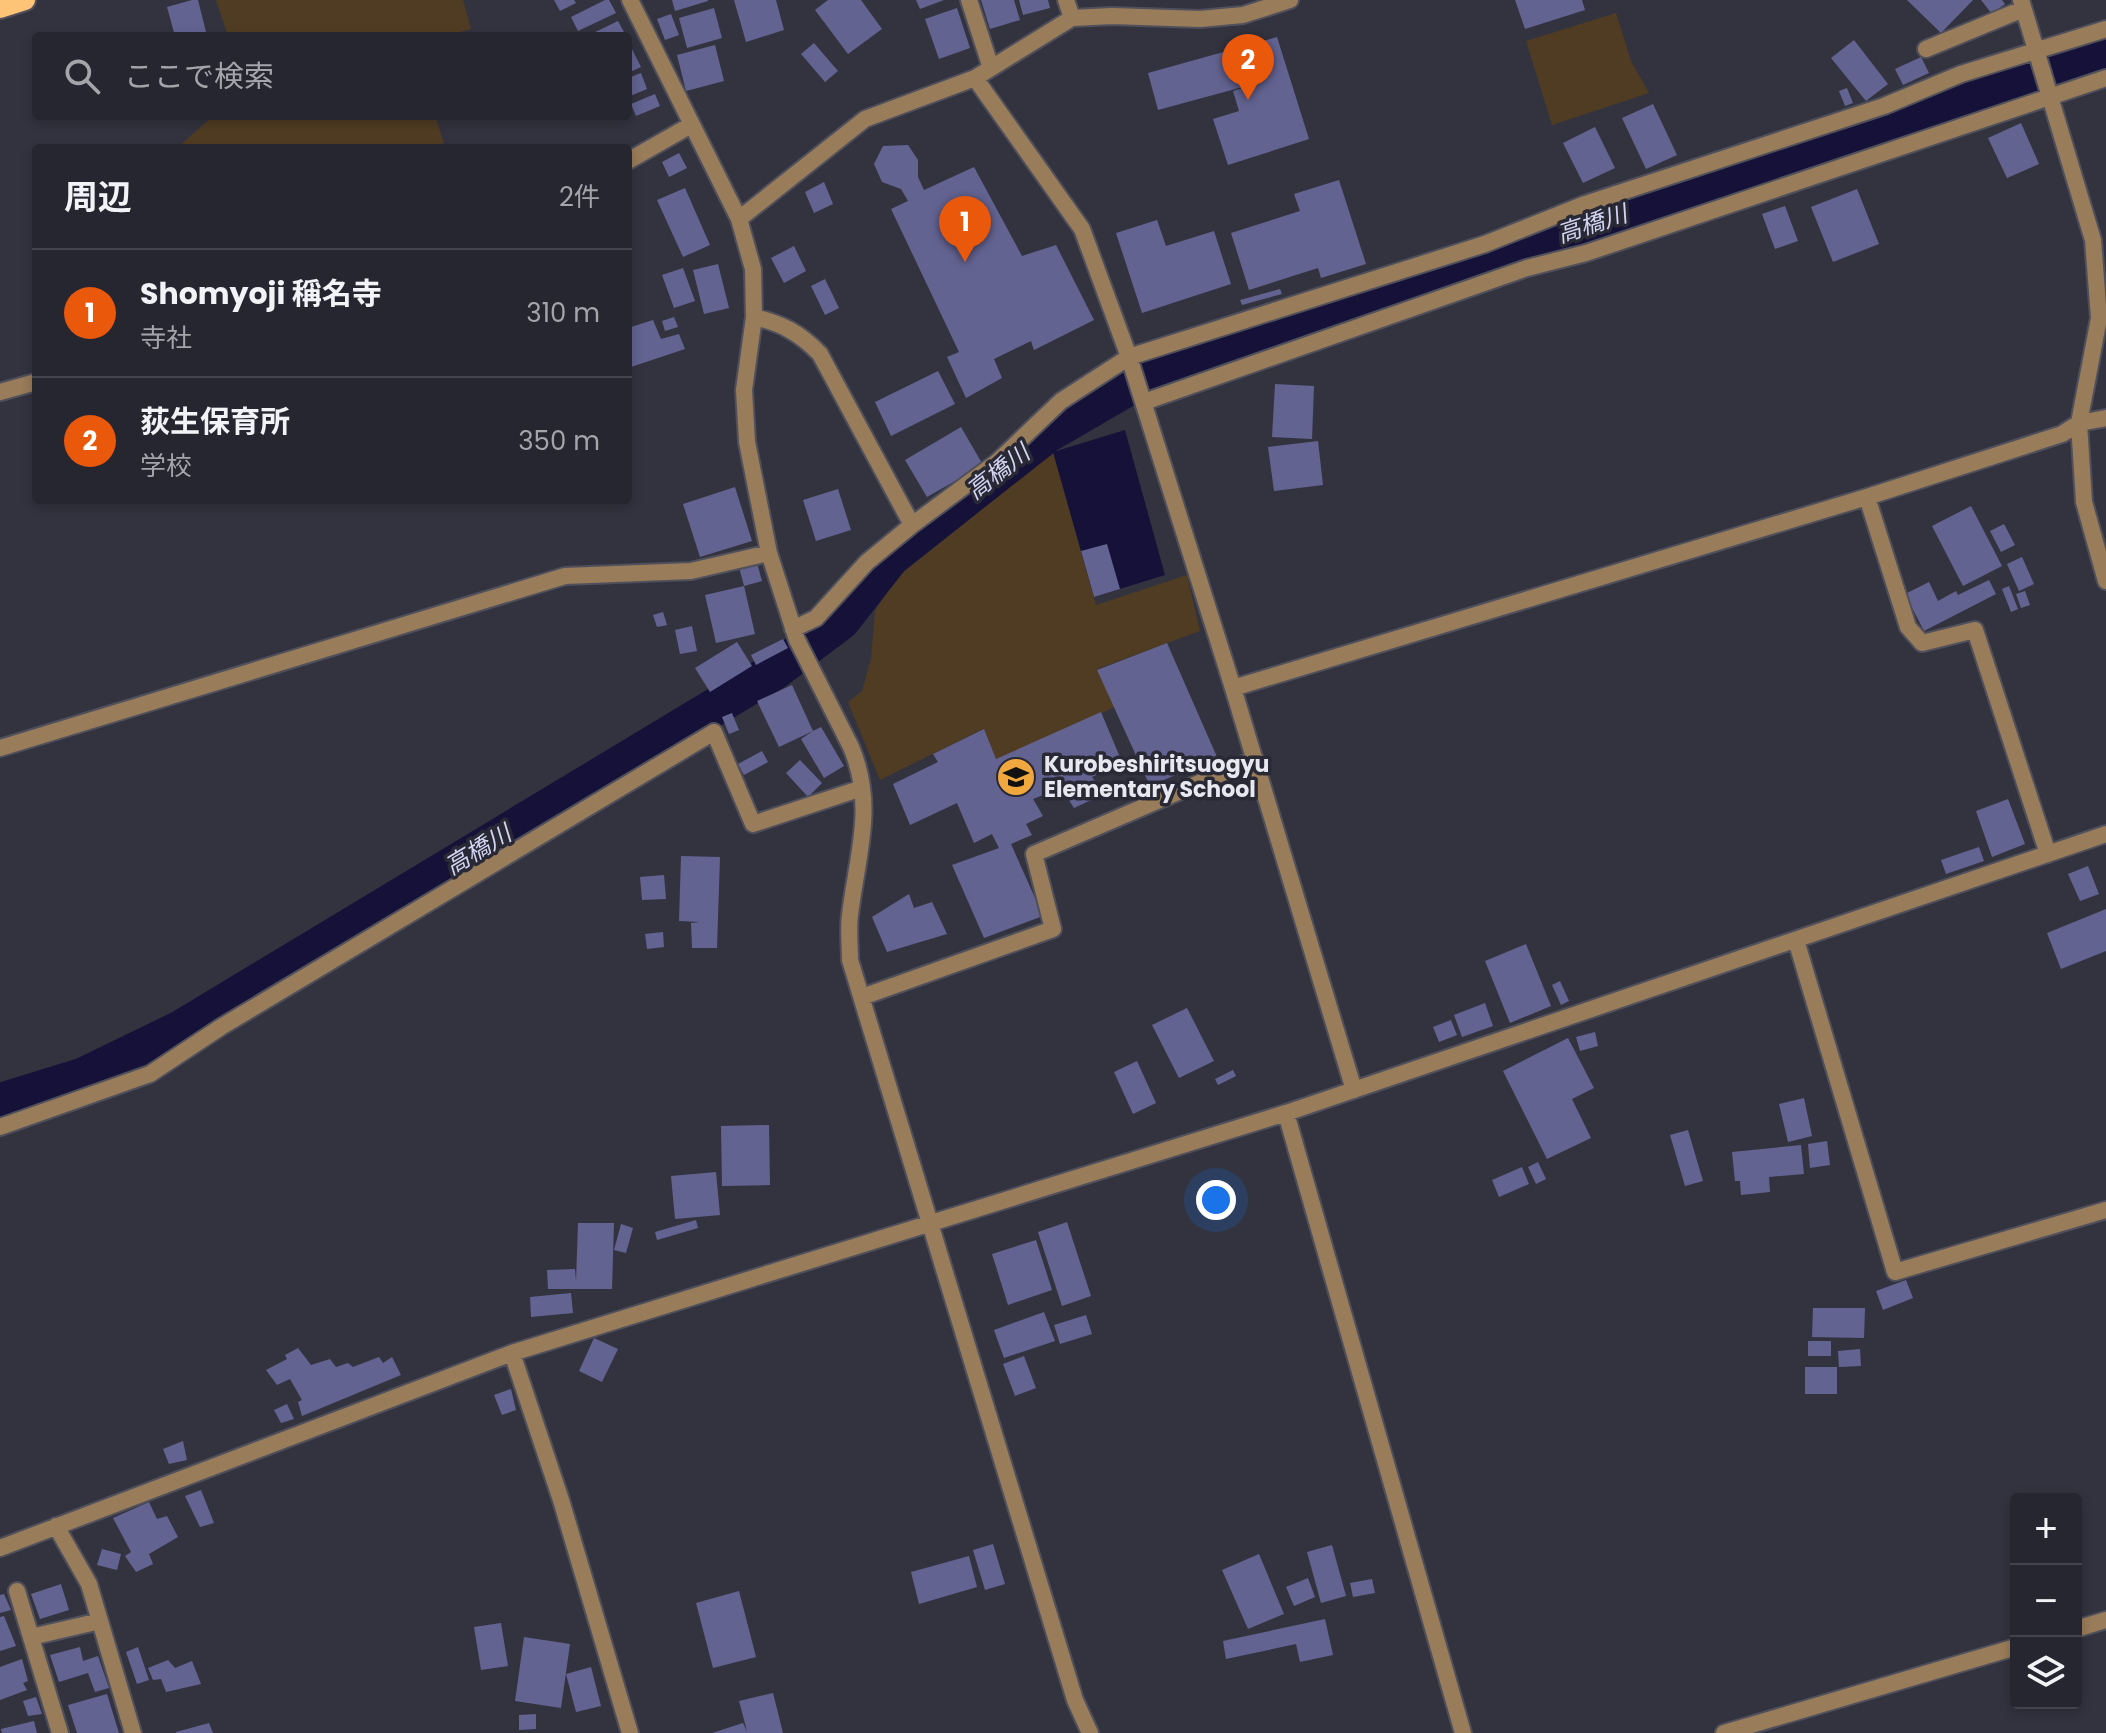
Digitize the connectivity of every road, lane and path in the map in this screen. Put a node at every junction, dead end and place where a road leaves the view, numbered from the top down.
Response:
1 (25, 0) edge
2 (630, 0) edge
3 (969, 0) edge
4 (1066, 0) edge
5 (1290, 0) edge
6 (2022, 4) edge
7 (0, 8) edge
8 (1072, 18) junction
9 (2106, 29) edge
10 (1926, 49) dead end
11 (2036, 51) junction
12 (991, 68) junction
13 (975, 78) junction
14 (2106, 78) edge
15 (2050, 98) junction
16 (691, 125) junction
17 (632, 159) edge
18 (739, 219) junction
19 (754, 317) junction
20 (1129, 357) junction
21 (32, 383) edge
22 (0, 392) edge
23 (1144, 402) junction
24 (2106, 418) edge
25 (2079, 423) junction
26 (1867, 497) junction
27 (912, 525) junction
28 (769, 553) junction
29 (2106, 581) edge
30 (793, 629) junction
31 (1233, 688) junction
32 (0, 748) edge
33 (1255, 759) junction
34 (862, 788) junction
35 (2106, 834) edge
36 (2048, 854) junction
37 (1796, 940) junction
38 (862, 997) junction
39 (1354, 1090) junction
40 (1286, 1113) junction
41 (0, 1127) edge
42 (2106, 1210) edge
43 (932, 1222) junction
44 (512, 1353) junction
45 (56, 1526) junction
46 (0, 1548) edge
47 (17, 1591) dead end
48 (2106, 1620) edge
49 (100, 1621) junction
50 (2082, 1627) edge
51 (31, 1637) junction
52 (2010, 1649) edge
53 (60, 1733) edge
54 (133, 1733) edge
55 (630, 1733) edge
56 (1090, 1733) edge
57 (1463, 1733) edge
58 (1724, 1733) edge

1 - 7 main road
2 - 16 street
3 - 12 street
4 - 8 street
5 - 8 street
6 - 10 street
6 - 11 street
8 - 12 street
9 - 11 street
11 - 15 street
11 - 20 street
12 - 13 street
13 - 18 street
13 - 20 street
14 - 15 street
15 - 23 street
15 - 25 street
16 - 17 street
16 - 18 street
18 - 19 street
19 - 27 street
19 - 28 street
20 - 23 street
20 - 27 street
21 - 22 street
23 - 31 street
24 - 25 street
25 - 26 street
25 - 29 street
26 - 31 street
26 - 36 street
27 - 30 street
28 - 30 street
28 - 32 street
30 - 34 street
31 - 33 street
33 - 38 street
33 - 39 street
34 - 38 street
34 - 41 street
35 - 36 street
36 - 37 street
37 - 39 street
37 - 42 street
38 - 43 street
39 - 40 street
40 - 43 street
40 - 57 street
43 - 44 street
43 - 56 street
44 - 45 street
44 - 55 street
45 - 46 street
45 - 49 street
47 - 51 street
48 - 50 street
49 - 51 street
49 - 54 street
51 - 53 street
52 - 58 street

